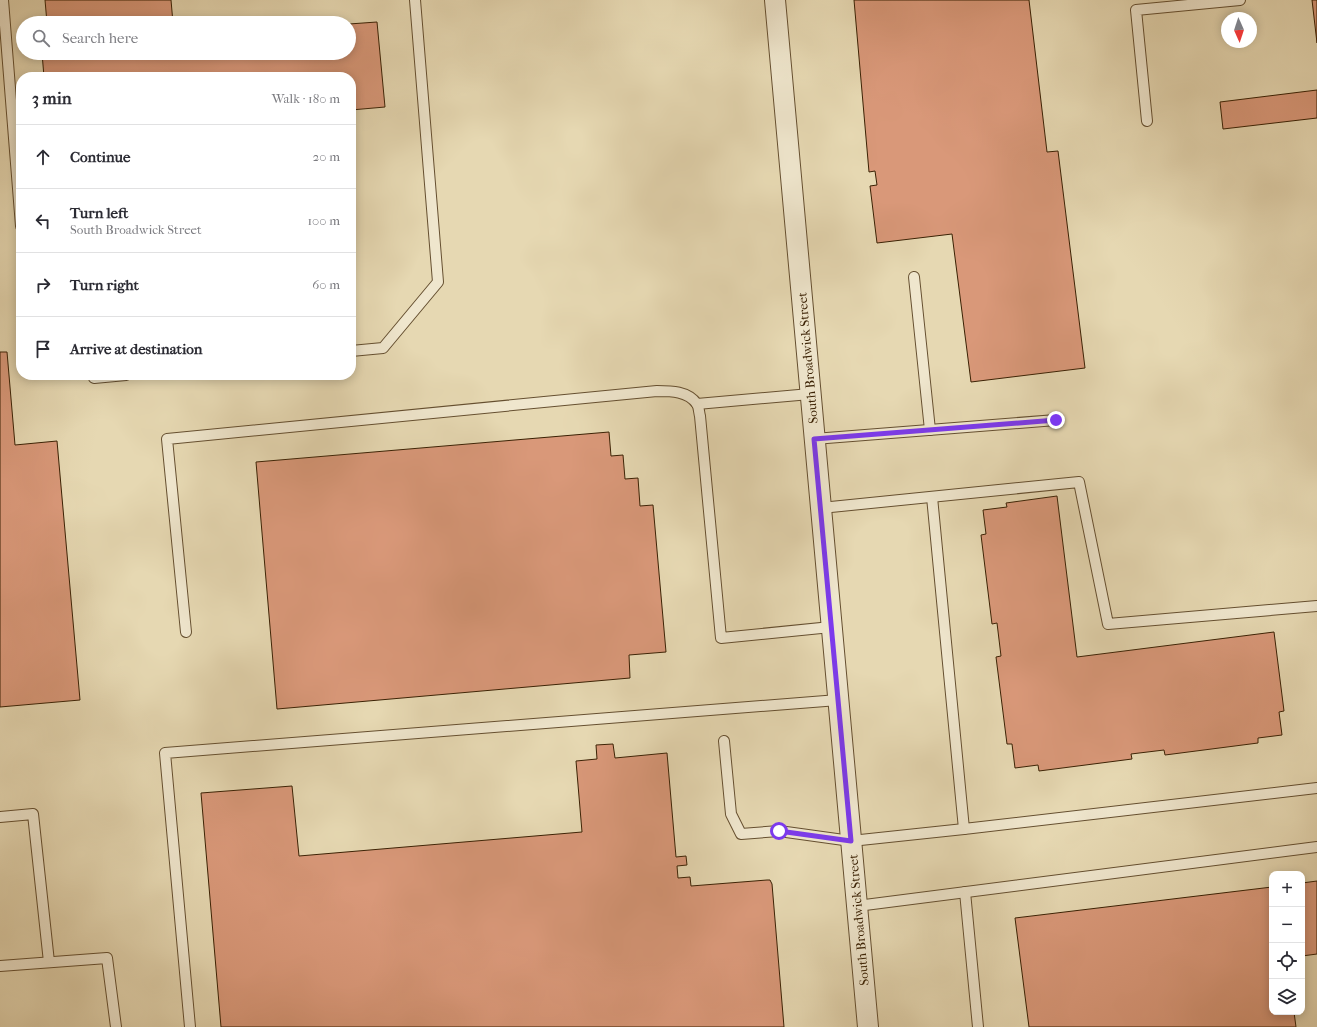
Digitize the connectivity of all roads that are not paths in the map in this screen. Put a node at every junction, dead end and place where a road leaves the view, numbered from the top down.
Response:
1 (3, 0) edge
2 (415, 0) edge
3 (775, 0) edge
4 (1240, 0) edge
5 (1135, 5) edge
6 (1147, 121) dead end
7 (16, 163) edge
8 (914, 277) dead end
9 (356, 351) edge
10 (810, 394) junction
11 (697, 404) junction
12 (1056, 420) dead end
13 (930, 430) junction
14 (814, 439) junction
15 (932, 497) junction
16 (820, 508) junction
17 (1317, 606) edge
18 (832, 627) junction
19 (186, 632) dead end
20 (838, 700) junction
21 (724, 742) dead end
22 (1317, 788) edge
23 (0, 817) edge
24 (964, 829) junction
25 (851, 841) junction
26 (1317, 847) edge
27 (965, 892) junction
28 (857, 906) junction
29 (49, 962) junction
30 (0, 966) edge
31 (116, 1027) edge
32 (190, 1027) edge
33 (868, 1027) edge
34 (978, 1027) edge

1 - 7 lane
2 - 9 lane
3 - 10 street, South Broadwick Street
4 - 5 lane
5 - 6 lane
8 - 13 lane
10 - 11 lane
10 - 14 street, South Broadwick Street
11 - 18 lane
11 - 19 lane
12 - 13 lane
13 - 14 lane
14 - 16 street, South Broadwick Street
15 - 16 lane
15 - 17 lane
15 - 24 lane
16 - 18 street, South Broadwick Street
18 - 20 street, South Broadwick Street
20 - 25 street, South Broadwick Street
20 - 32 lane
21 - 25 lane
22 - 24 lane
23 - 29 lane
24 - 25 lane
25 - 28 street, South Broadwick Street
26 - 27 lane
27 - 28 lane
27 - 34 lane
28 - 33 street, South Broadwick Street
29 - 30 lane
29 - 31 lane

